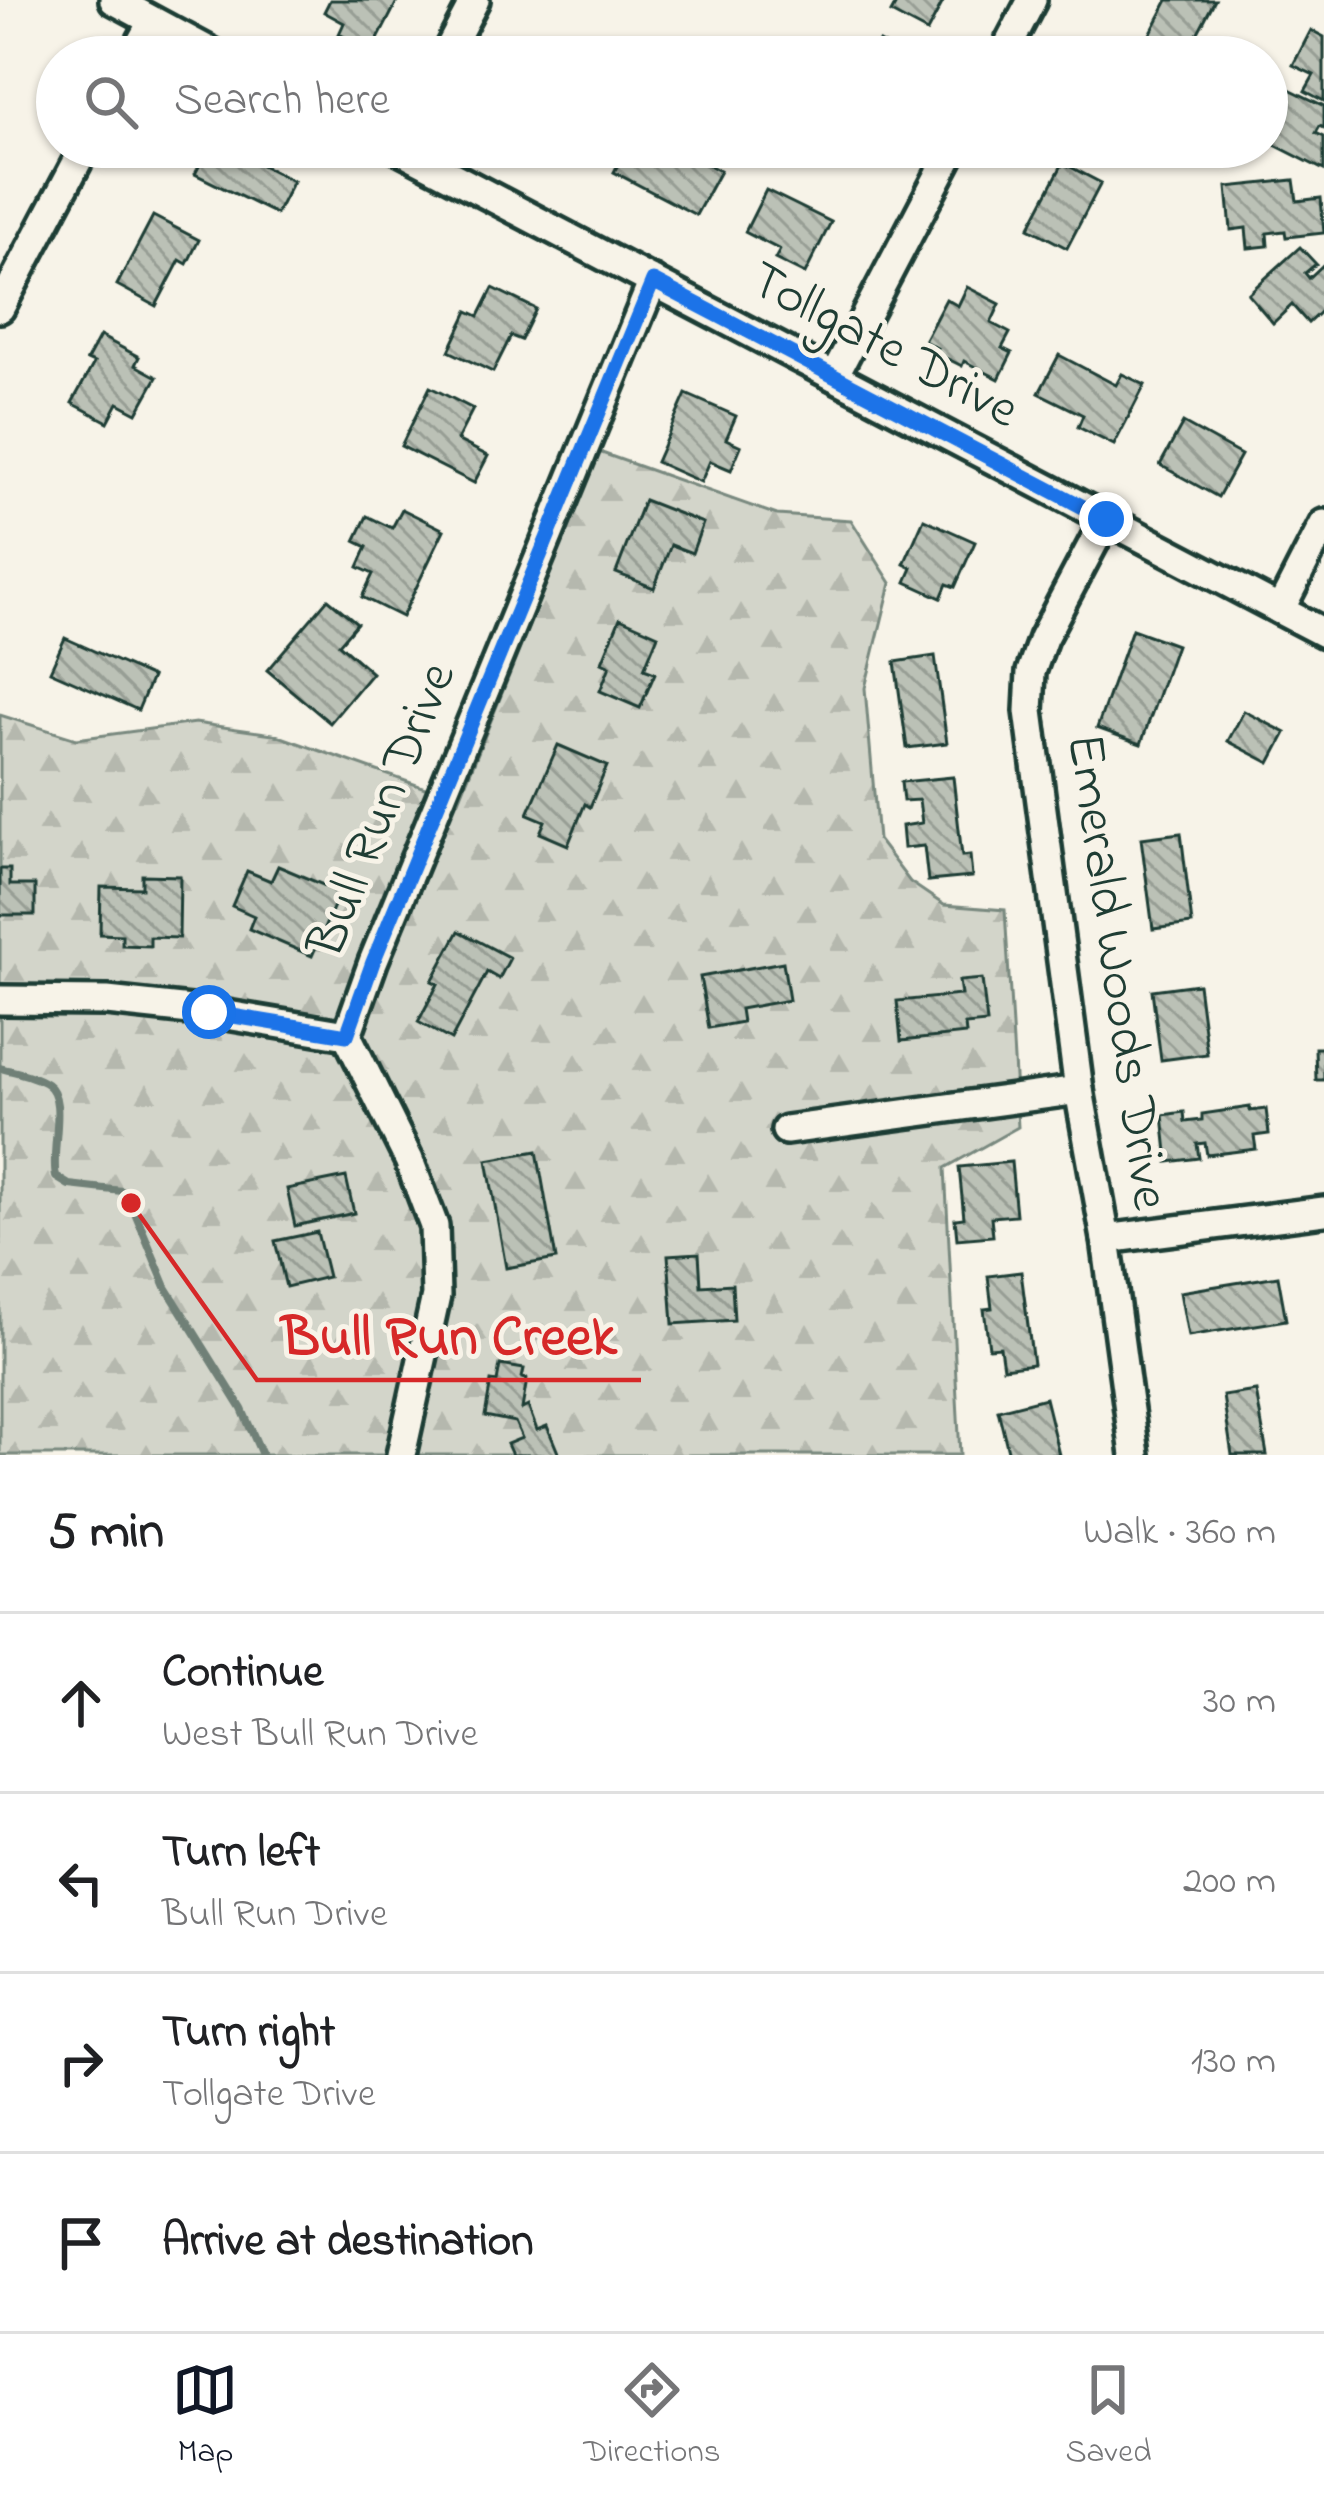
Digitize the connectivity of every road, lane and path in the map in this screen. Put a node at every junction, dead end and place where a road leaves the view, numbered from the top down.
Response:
1 (115, 0) edge
2 (475, 0) edge
3 (1032, 0) edge
4 (152, 22) junction
5 (144, 36) edge
6 (179, 36) edge
7 (456, 36) edge
8 (1013, 36) edge
9 (75, 168) edge
10 (437, 168) edge
11 (943, 168) edge
12 (653, 281) junction
13 (0, 308) edge
14 (834, 376) junction
15 (1106, 519) junction
16 (1324, 524) edge
17 (1280, 610) junction
18 (1324, 633) edge
19 (0, 1000) edge
20 (347, 1035) junction
21 (1079, 1090) junction
22 (786, 1130) dead end
23 (1324, 1211) edge
24 (1106, 1240) junction
25 (401, 1455) edge
26 (1136, 1455) edge

1 - 4 street
2 - 7 street
3 - 8 street
4 - 5 street
4 - 6 street
9 - 13 street
10 - 12 street, Tollgate Drive
11 - 14 street
12 - 14 street, Tollgate Drive
12 - 20 street, Bull Run Drive
14 - 15 street, Tollgate Drive
15 - 17 street, Tollgate Drive
15 - 21 street, Emerald Woods Drive
16 - 17 street
17 - 18 street, Tollgate Drive
19 - 20 street
20 - 25 street, Bull Run Drive
21 - 22 street
21 - 24 street, Emerald Woods Drive
23 - 24 street
24 - 26 street, Emerald Woods Drive

